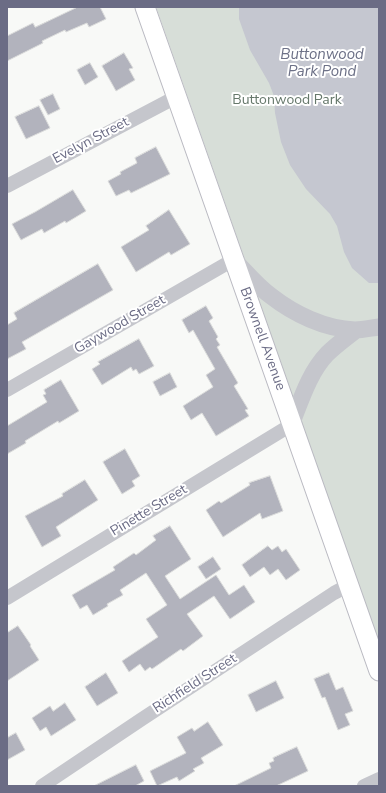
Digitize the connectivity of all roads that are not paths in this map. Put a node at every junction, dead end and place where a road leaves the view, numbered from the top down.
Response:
1 (145, 7) edge
2 (176, 97) junction
3 (7, 186) edge
4 (233, 260) junction
5 (379, 327) edge
6 (356, 330) junction
7 (7, 390) edge
8 (291, 424) junction
9 (349, 585) junction
10 (7, 598) edge
11 (379, 671) edge
12 (379, 779) edge
13 (42, 786) edge
14 (364, 786) edge

1 - 2 main road, Brownell Avenue
2 - 3 street, Evelyn Street
2 - 4 main road, Brownell Avenue
4 - 6 street
4 - 7 street, Gaywood Street
4 - 8 main road, Brownell Avenue
5 - 6 street
6 - 8 street
8 - 9 main road, Brownell Avenue
8 - 10 street, Pinette Street
9 - 11 main road, Brownell Avenue
9 - 13 street, Richfield Street
12 - 14 street

